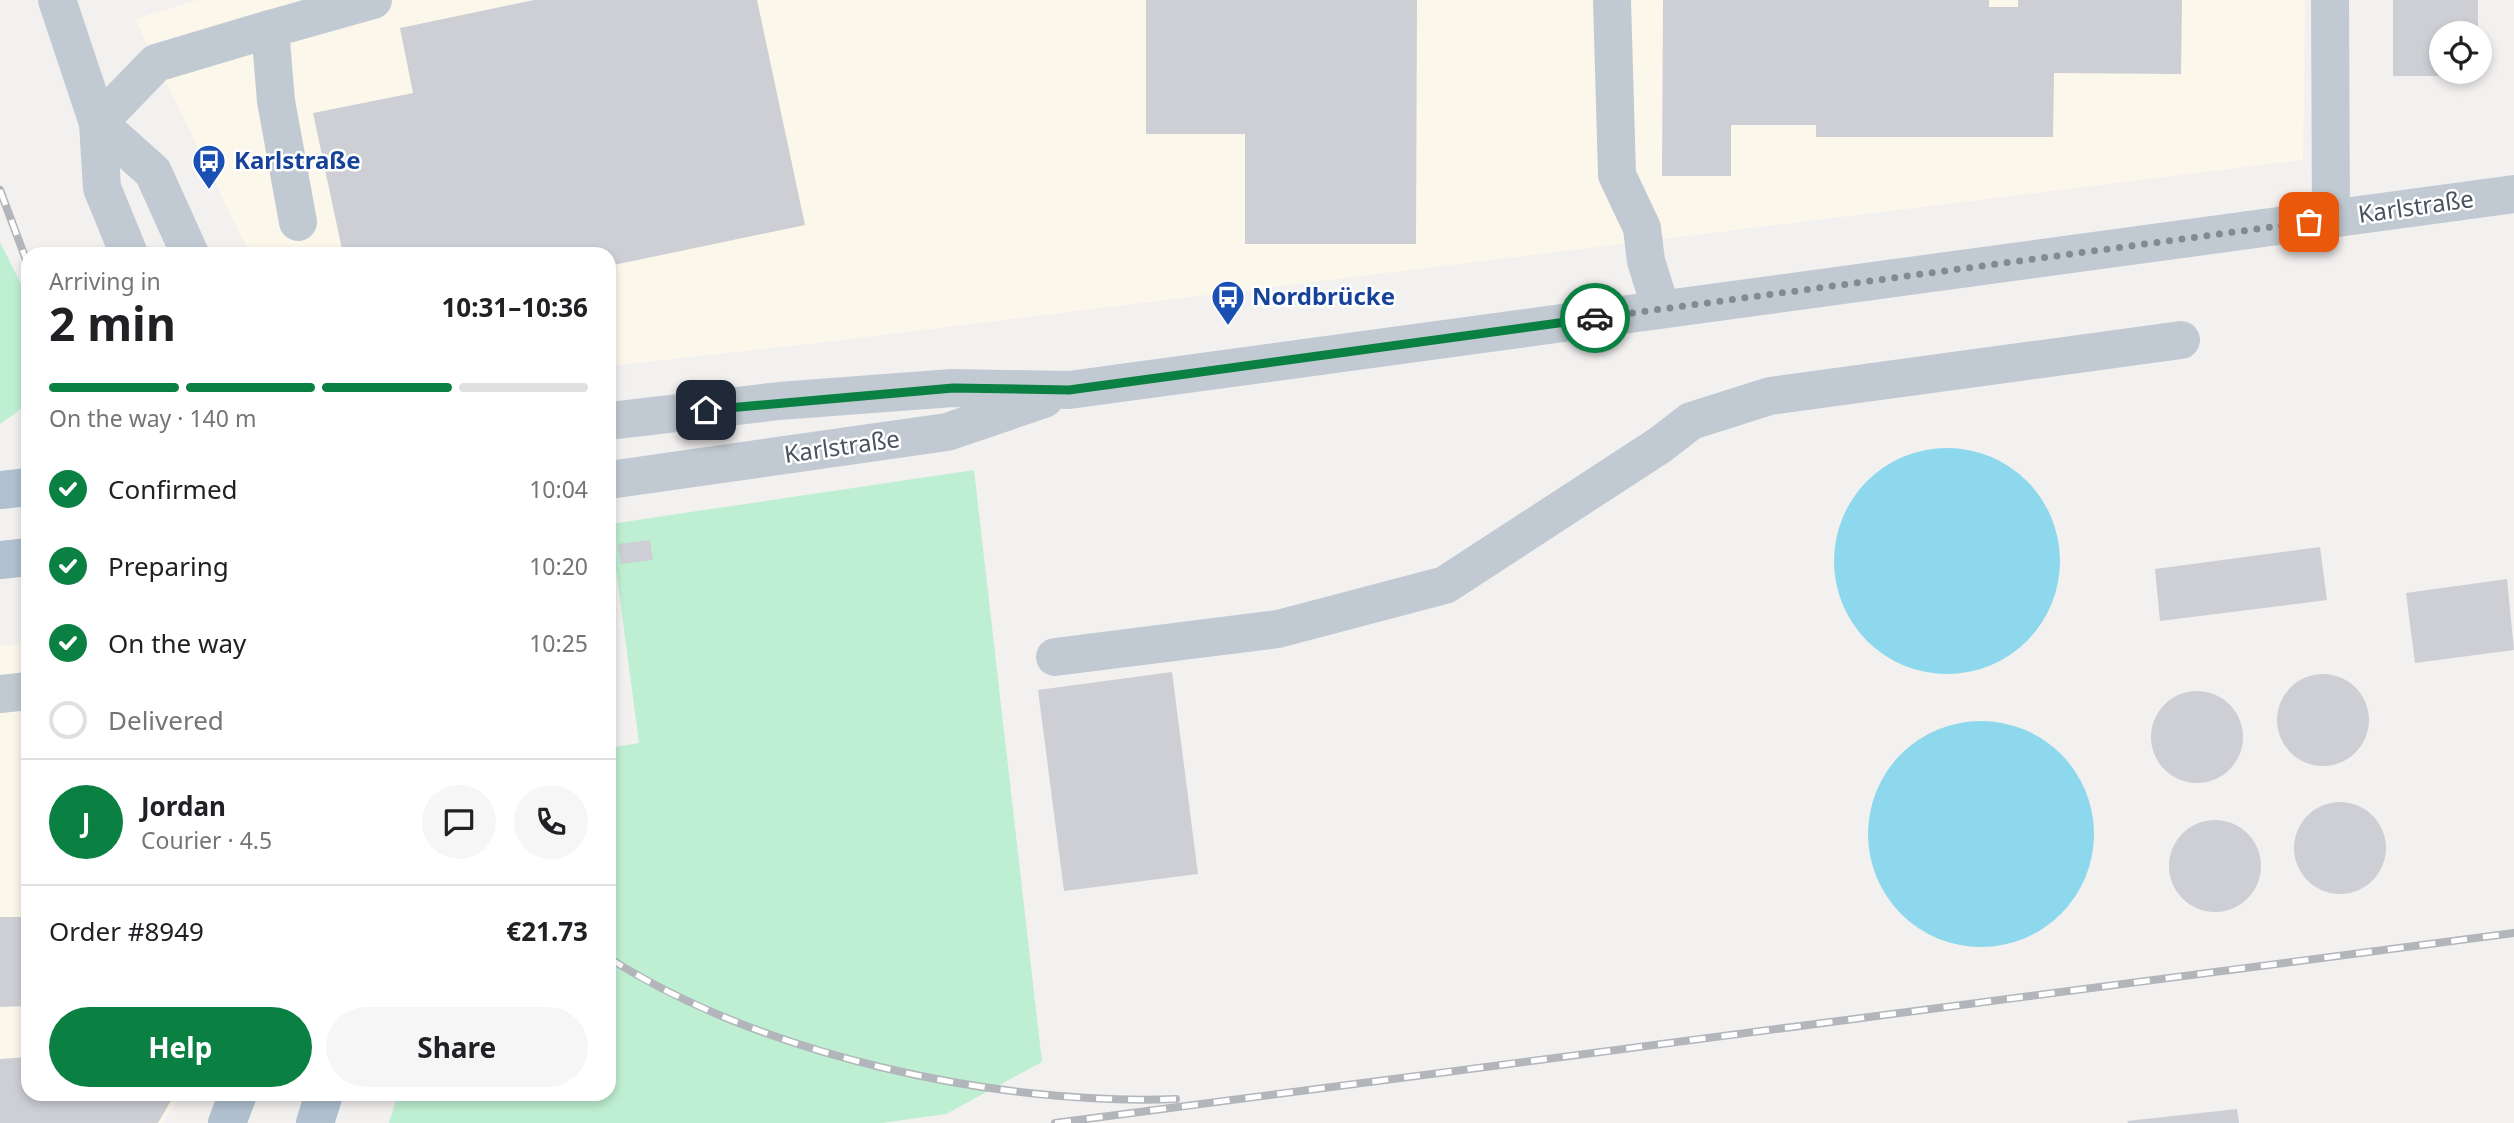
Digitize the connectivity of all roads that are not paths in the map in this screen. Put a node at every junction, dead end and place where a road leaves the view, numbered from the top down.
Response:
1 (57, 0) edge
2 (373, 0) edge
3 (1612, 0) edge
4 (2330, 0) edge
5 (270, 29) junction
6 (97, 123) junction
7 (2514, 194) edge
8 (2330, 219) junction
9 (298, 222) dead end
10 (126, 247) edge
11 (187, 247) edge
12 (1661, 309) junction
13 (2181, 341) dead end
14 (1069, 390) junction
15 (616, 420) edge
16 (616, 479) edge
17 (21, 488) edge
18 (0, 491) edge
19 (21, 558) edge
20 (0, 560) edge
21 (1055, 657) dead end
22 (21, 692) edge
23 (0, 694) edge
24 (235, 1101) edge
25 (322, 1101) edge
26 (227, 1123) edge
27 (315, 1123) edge

1 - 6 street
2 - 5 street
3 - 12 street
4 - 8 street
5 - 6 street
5 - 9 street
6 - 10 street
6 - 11 street
7 - 8 street, Karlstraße
8 - 12 street, Karlstraße
12 - 14 street, Karlstraße
13 - 21 street
14 - 15 street, Karlstraße
14 - 16 street, Karlstraße
17 - 18 main road
19 - 20 main road
22 - 23 street
24 - 26 main road
25 - 27 main road

